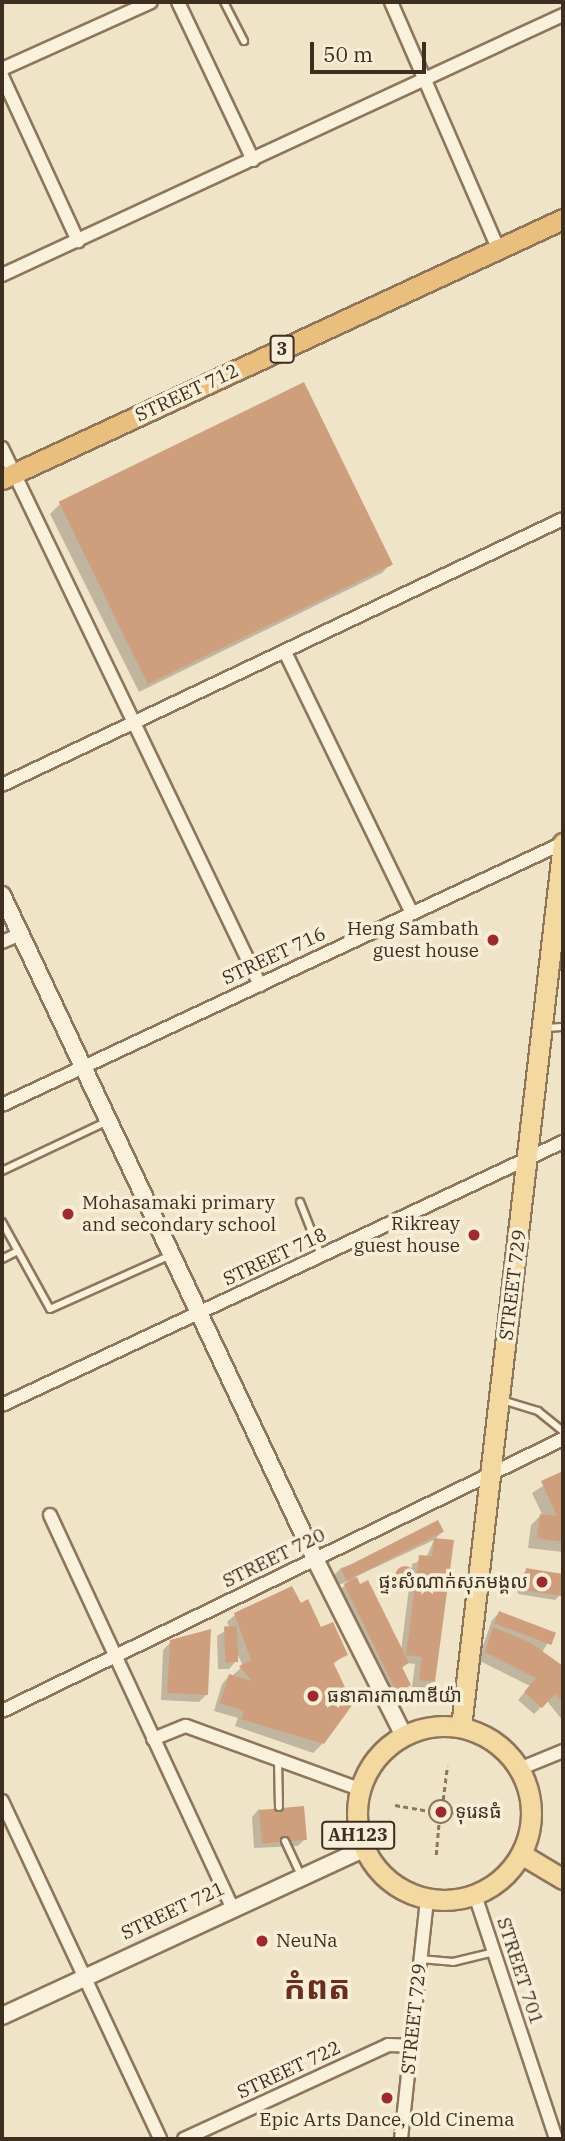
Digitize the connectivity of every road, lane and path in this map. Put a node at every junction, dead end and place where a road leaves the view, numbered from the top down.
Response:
1 (151, 2) edge
2 (178, 2) edge
3 (224, 2) edge
4 (391, 2) edge
5 (563, 15) edge
6 (244, 41) dead end
7 (2, 69) edge
8 (2, 76) edge
9 (426, 79) junction
10 (253, 160) junction
11 (563, 219) edge
12 (78, 241) junction
13 (498, 248) junction
14 (2, 275) edge
15 (2, 448) edge
16 (8, 476) edge
17 (563, 519) edge
18 (286, 654) junction
19 (137, 725) junction
20 (2, 785) edge
21 (563, 843) edge
22 (2, 895) edge
23 (412, 914) junction
24 (21, 933) junction
25 (558, 937) edge
26 (2, 942) edge
27 (260, 985) junction
28 (563, 1027) edge
29 (542, 1028) junction
30 (84, 1066) junction
31 (2, 1105) edge
32 (108, 1121) junction
33 (563, 1142) edge
34 (527, 1158) junction
35 (2, 1171) edge
36 (300, 1202) dead end
37 (2, 1222) edge
38 (16, 1252) junction
39 (170, 1255) junction
40 (321, 1256) junction
41 (2, 1259) edge
42 (198, 1314) junction
43 (500, 1400) junction
44 (2, 1405) edge
45 (563, 1431) edge
46 (563, 1439) edge
47 (491, 1473) junction
48 (50, 1515) dead end
49 (315, 1559) junction
50 (116, 1657) junction
51 (2, 1711) edge
52 (461, 1727) junction
53 (403, 1734) junction
54 (153, 1739) junction
55 (563, 1751) edge
56 (278, 1759) junction
57 (447, 1766) dead end
58 (519, 1769) junction
59 (359, 1789) junction
60 (443, 1800) junction
61 (2, 1801) edge
62 (395, 1805) dead end
63 (279, 1807) dead end
64 (429, 1811) junction
65 (453, 1813) junction
66 (485, 1817) dead end
67 (439, 1824) junction
68 (285, 1840) dead end
69 (363, 1849) junction
70 (521, 1854) junction
71 (436, 1855) dead end
72 (301, 1876) junction
73 (563, 1879) edge
74 (475, 1895) junction
75 (427, 1899) junction
76 (232, 1907) junction
77 (494, 1952) junction
78 (420, 1959) junction
79 (85, 1976) junction
80 (2, 2016) edge
81 (411, 2046) junction
82 (160, 2139) edge
83 (184, 2139) edge
84 (401, 2139) edge
85 (556, 2139) edge

1 - 7 street
2 - 10 street
3 - 6 lane
4 - 9 street
5 - 9 street
8 - 12 street
9 - 10 street
9 - 13 street
10 - 12 street
11 - 13 highway, STREET 712 / 3
12 - 14 street
13 - 16 highway, STREET 712 / 3
15 - 16 street
16 - 19 street
17 - 18 street
18 - 19 street
18 - 23 street
19 - 20 street
19 - 27 street
21 - 23 street, STREET 716
21 - 25 main road, STREET 729
22 - 24 street
23 - 27 street, STREET 716
24 - 26 street
24 - 30 street
25 - 29 main road, STREET 729
27 - 30 street, STREET 716
28 - 29 lane
29 - 34 main road, STREET 729
30 - 31 street, STREET 716
30 - 32 street
32 - 35 lane
32 - 39 street
33 - 34 street, STREET 718
34 - 40 street, STREET 718
34 - 43 main road, STREET 729
36 - 40 lane
37 - 38 lane
38 - 39 lane
38 - 41 lane
39 - 42 street
40 - 42 street, STREET 718
42 - 44 street, STREET 718
42 - 49 street
43 - 45 lane
43 - 47 main road, STREET 729
46 - 47 street, STREET 720
47 - 49 street, STREET 720
47 - 52 main road, STREET 729
48 - 50 street
49 - 50 street, STREET 720
49 - 53 street
50 - 51 street, STREET 720
50 - 54 street
52 - 53 main road, AH123
52 - 58 main road, AH123
53 - 59 main road, AH123
54 - 56 street
54 - 76 street
55 - 58 street
56 - 59 street
56 - 63 lane
57 - 60 path
58 - 70 main road, AH123
59 - 69 main road, AH123
60 - 64 path
60 - 65 path
61 - 79 street
62 - 64 path
64 - 67 path
65 - 66 path
65 - 67 path
67 - 71 path
68 - 72 lane
69 - 72 street, STREET 721
69 - 75 main road, AH123
70 - 73 main road
70 - 74 main road, AH123
72 - 76 street, STREET 721
74 - 75 main road, AH123
74 - 77 street, STREET 701
75 - 78 street, STREET 729
76 - 79 street, STREET 721
77 - 78 lane
77 - 85 street, STREET 701
78 - 81 street, STREET 729
79 - 80 street, STREET 721
79 - 82 street
81 - 83 street, STREET 722
81 - 84 street, STREET 729

